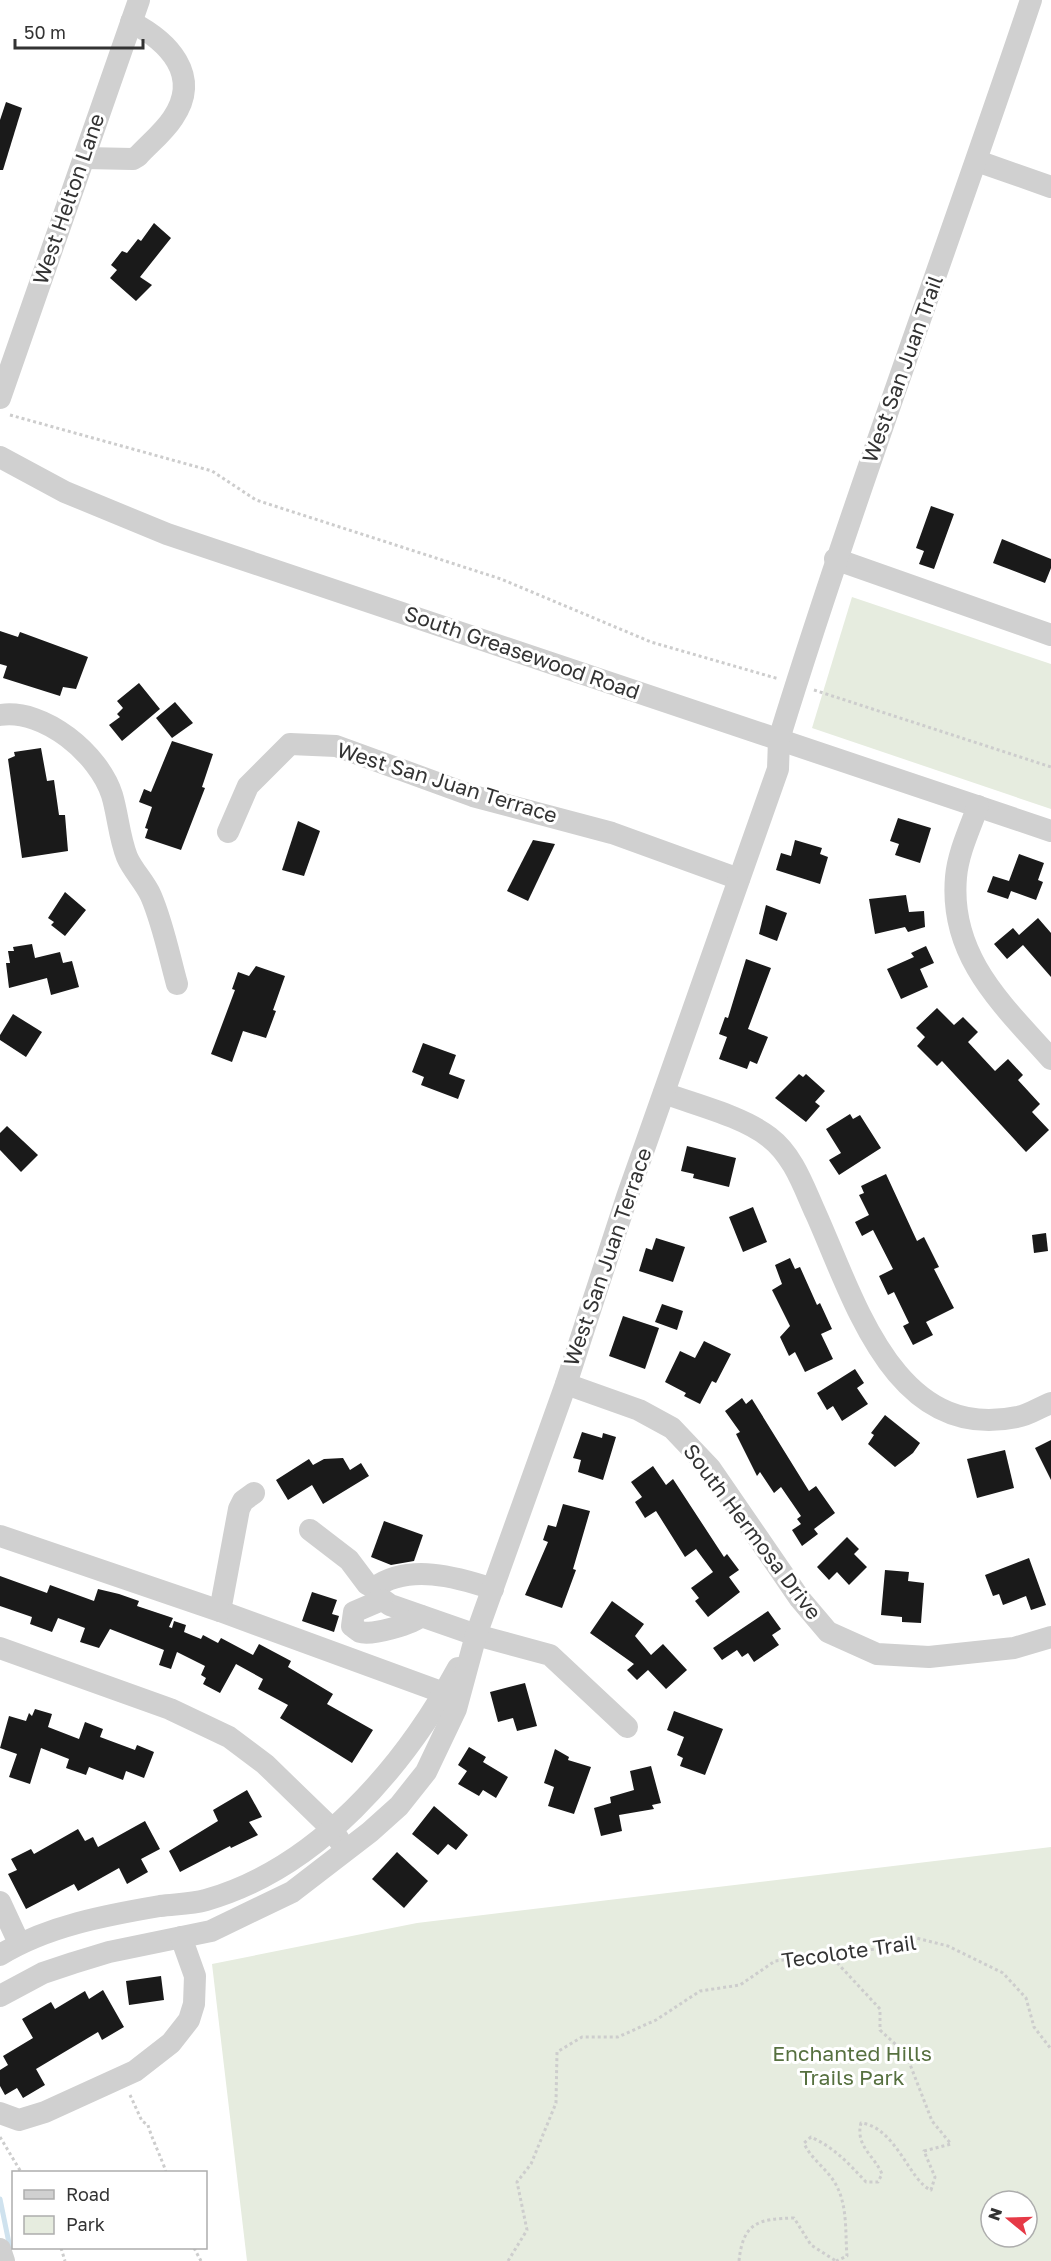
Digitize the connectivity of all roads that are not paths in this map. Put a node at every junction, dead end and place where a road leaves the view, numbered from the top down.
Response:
1 (139, 0) edge
2 (1031, 0) edge
3 (131, 22) junction
4 (84, 158) junction
5 (977, 161) junction
6 (1051, 188) edge
7 (0, 398) edge
8 (0, 457) edge
9 (835, 559) junction
10 (1051, 635) edge
11 (0, 715) edge
12 (778, 739) junction
13 (978, 806) junction
14 (1051, 831) edge
15 (228, 832) dead end
16 (739, 879) junction
17 (177, 984) dead end
18 (1051, 1059) edge
19 (664, 1093) junction
20 (566, 1384) junction
21 (1051, 1403) edge
22 (254, 1493) dead end
23 (310, 1530) dead end
24 (0, 1536) edge
25 (493, 1589) junction
26 (378, 1594) junction
27 (220, 1611) junction
28 (421, 1616) junction
29 (476, 1635) junction
30 (1051, 1637) edge
31 (2, 1655) edge
32 (444, 1693) junction
33 (627, 1727) dead end
34 (332, 1829) junction
35 (346, 1852) junction
36 (0, 1902) edge
37 (181, 1937) junction
38 (9, 1949) edge
39 (0, 1996) edge
40 (0, 2114) edge
41 (0, 2249) edge
42 (3, 2261) edge

1 - 3 street, West Helton Lane
2 - 5 street, West San Juan Trail
3 - 4 street, West Helton Lane
3 - 4 street
4 - 7 street, West Helton Lane
5 - 6 street
5 - 9 street, West San Juan Trail
8 - 12 street, South Greasewood Road
9 - 10 street
9 - 12 street, West San Juan Trail
11 - 17 street
12 - 13 street, South Greasewood Road
12 - 16 street, West San Juan Terrace
13 - 14 street, South Greasewood Road
13 - 18 street
15 - 16 street, West San Juan Terrace
16 - 19 street, West San Juan Terrace
19 - 20 street, West San Juan Terrace
19 - 21 street
20 - 25 street, West San Juan Terrace
20 - 30 street, South Hermosa Drive
22 - 27 street
23 - 26 street
24 - 27 street
25 - 26 street
25 - 29 street, West San Juan Terrace
26 - 28 street
26 - 28 street
27 - 32 street
28 - 29 street
29 - 32 street, West San Juan Terrace
29 - 33 street
29 - 35 street, West San Juan Terrace
31 - 34 street
32 - 34 street, West San Juan Terrace
34 - 35 street
34 - 38 street, West San Juan Terrace
35 - 37 street, West San Juan Terrace
36 - 38 street
37 - 39 street, West San Juan Terrace
37 - 40 street
41 - 42 street

